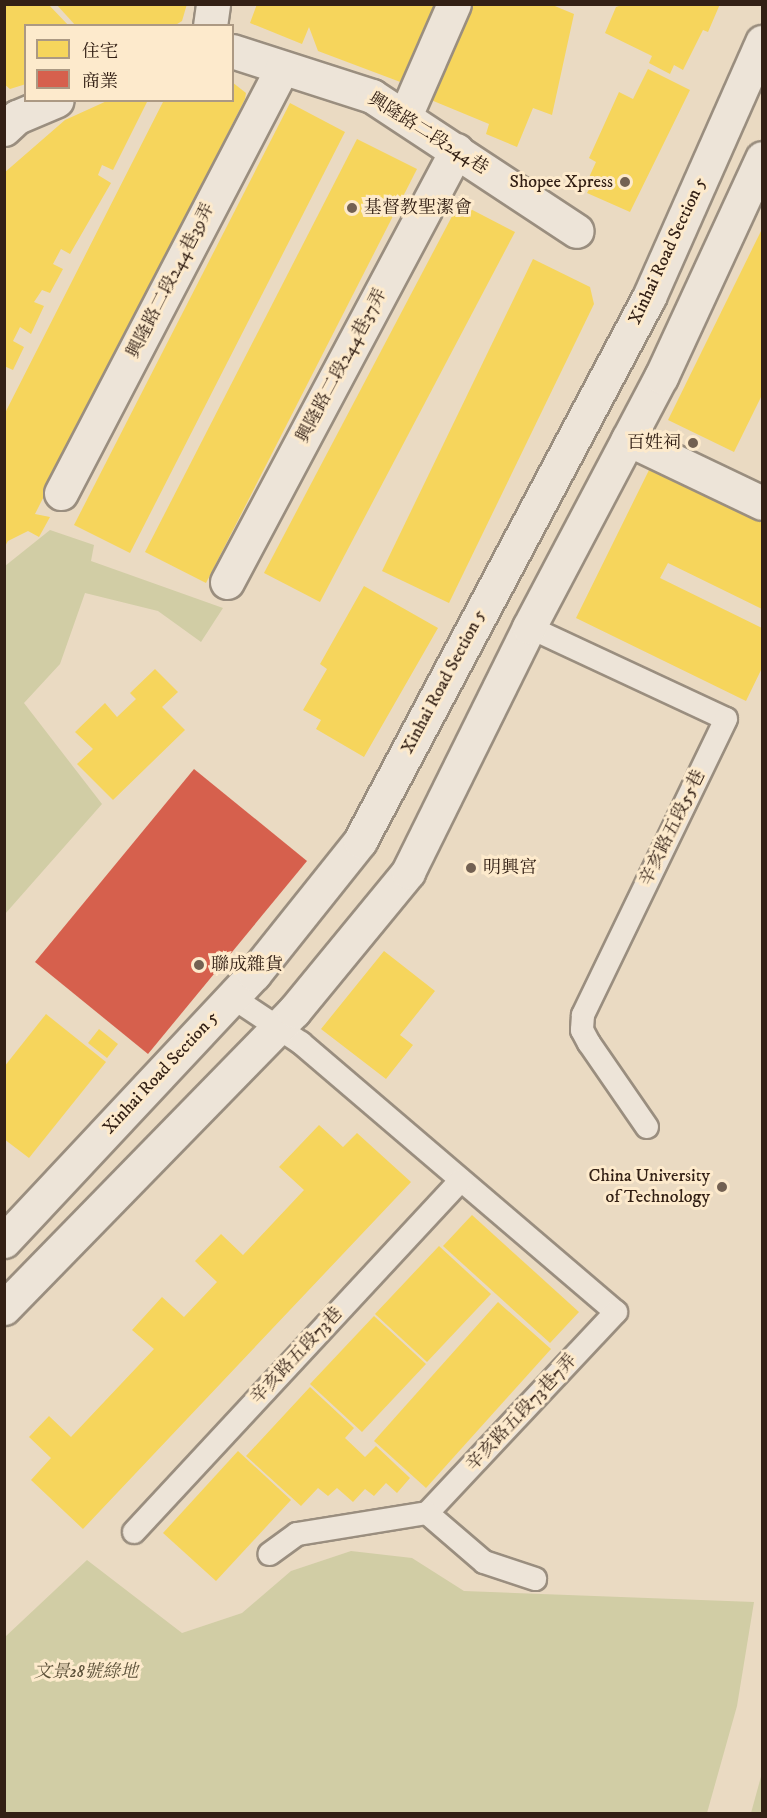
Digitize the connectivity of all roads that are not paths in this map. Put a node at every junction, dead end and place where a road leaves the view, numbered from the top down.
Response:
1 (213, 4) edge
2 (454, 4) edge
3 (210, 24) edge
4 (762, 42) edge
5 (234, 52) edge
6 (282, 68) junction
7 (51, 102) edge
8 (405, 116) junction
9 (9, 117) edge
10 (457, 150) junction
11 (762, 158) edge
12 (577, 231) dead end
13 (628, 440) junction
14 (61, 493) dead end
15 (762, 503) edge
16 (227, 582) dead end
17 (529, 627) junction
18 (232, 997) junction
19 (278, 1028) junction
20 (647, 1126) dead end
21 (461, 1180) junction
22 (4, 1241) edge
23 (4, 1308) edge
24 (427, 1513) junction
25 (134, 1532) dead end
26 (269, 1554) dead end
27 (535, 1579) dead end

1 - 3 main road
2 - 8 main road
4 - 18 main road, Xinhai Road Section 5
5 - 6 main road, 興隆路二段244巷
6 - 8 main road, 興隆路二段244巷
6 - 14 main road, 興隆路二段244巷39弄
7 - 9 main road
8 - 10 main road, 興隆路二段244巷
10 - 12 main road, 興隆路二段244巷
10 - 16 main road, 興隆路二段244巷37弄
11 - 13 main road
13 - 15 main road
13 - 17 main road
17 - 19 main road
17 - 20 lane, 辛亥路五段55巷
18 - 19 lane
18 - 22 main road, Xinhai Road Section 5
19 - 21 lane
19 - 23 main road
21 - 24 lane, 辛亥路五段73巷7弄
21 - 25 lane, 辛亥路五段73巷
24 - 26 lane
24 - 27 lane

